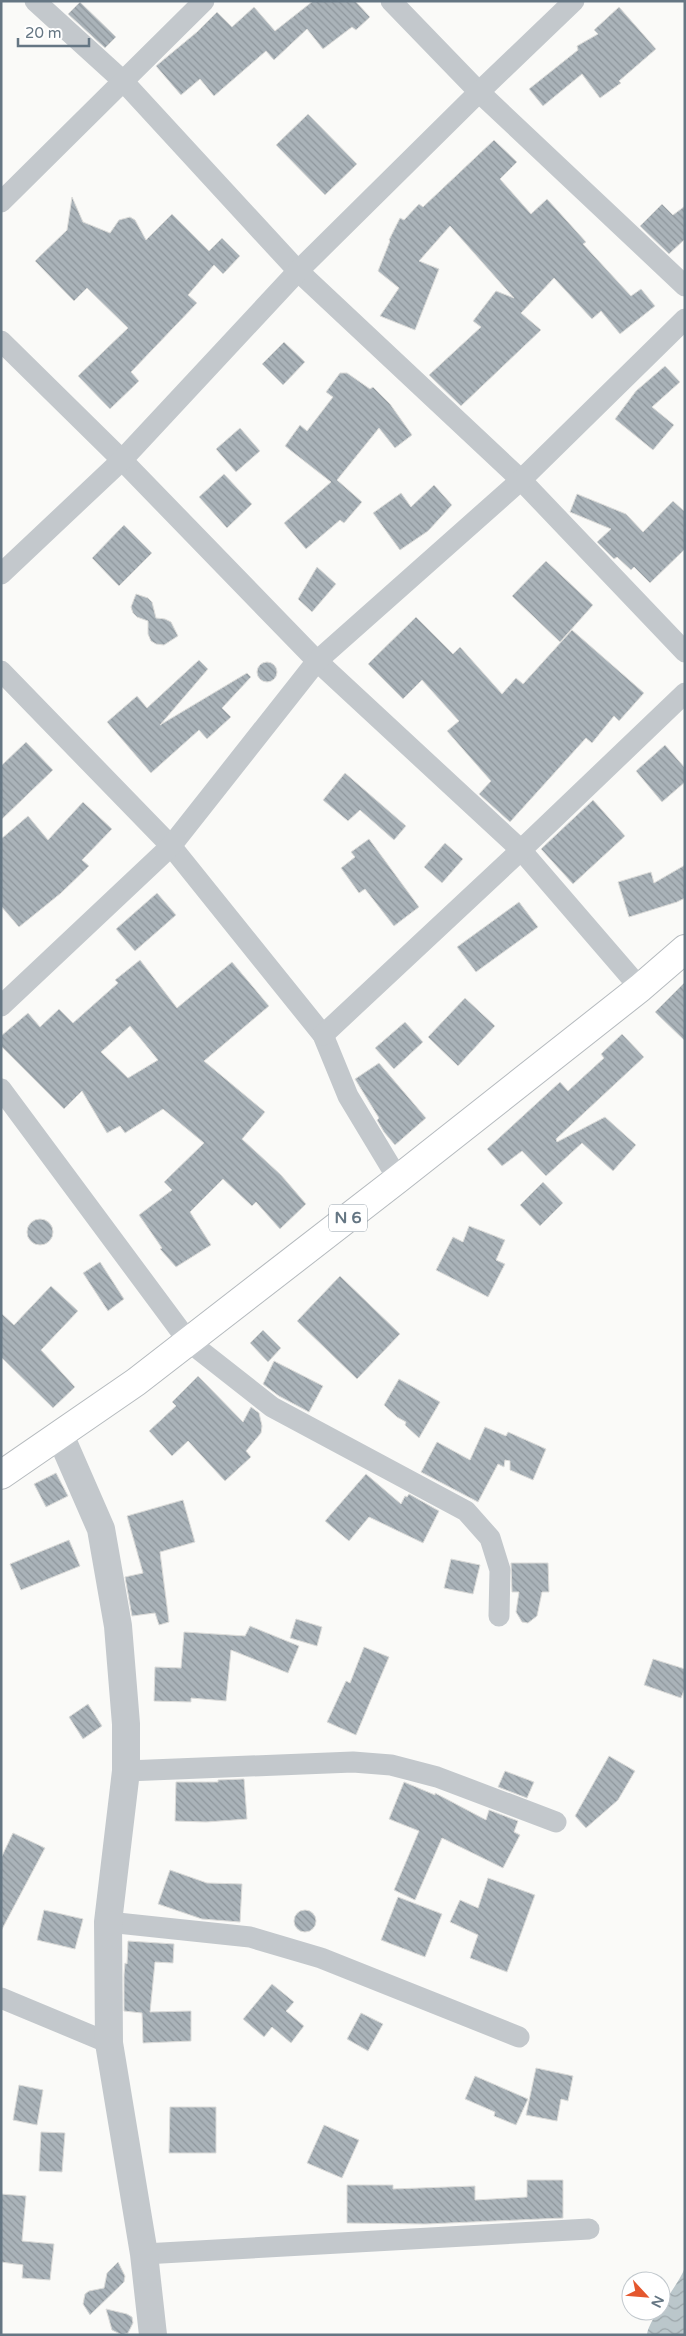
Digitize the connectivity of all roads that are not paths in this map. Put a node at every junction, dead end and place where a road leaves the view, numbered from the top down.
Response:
1 (35, 1) edge
2 (204, 1) edge
3 (391, 1) edge
4 (574, 1) edge
5 (124, 81) junction
6 (479, 92) junction
7 (1, 202) edge
8 (298, 271) junction
9 (685, 286) edge
10 (685, 319) edge
11 (1, 341) edge
12 (122, 460) junction
13 (521, 480) junction
14 (1, 574) edge
15 (685, 652) edge
16 (317, 661) junction
17 (1, 671) edge
18 (685, 692) edge
19 (171, 846) junction
20 (521, 850) junction
21 (685, 949) edge
22 (640, 988) junction
23 (1, 1006) edge
24 (323, 1035) junction
25 (1, 1089) edge
26 (398, 1179) junction
27 (188, 1341) junction
28 (60, 1435) junction
29 (1, 1475) edge
30 (498, 1616) dead end
31 (126, 1771) junction
32 (556, 1822) dead end
33 (108, 1922) junction
34 (1, 1998) edge
35 (519, 2037) dead end
36 (109, 2043) junction
37 (589, 2229) dead end
38 (144, 2254) junction
39 (153, 2335) edge

1 - 5 street
2 - 5 street
3 - 6 street
4 - 6 street
5 - 7 street
5 - 8 street
6 - 8 street
6 - 9 street
8 - 12 street
8 - 13 street
10 - 13 street
11 - 12 street
12 - 14 street
12 - 16 street
13 - 15 street
13 - 16 street
16 - 19 street
16 - 20 street
17 - 19 street
18 - 20 street
19 - 23 street
19 - 24 street
20 - 22 street
20 - 24 street
21 - 22 main road, N 6
22 - 26 main road, N 6
24 - 26 street
25 - 27 street
26 - 27 main road, N 6
27 - 28 main road, N 6
27 - 30 street
28 - 29 main road, N 6
28 - 31 street
31 - 32 street
31 - 33 street
33 - 35 street
33 - 36 street
34 - 36 street
36 - 38 street
37 - 38 street
38 - 39 street

